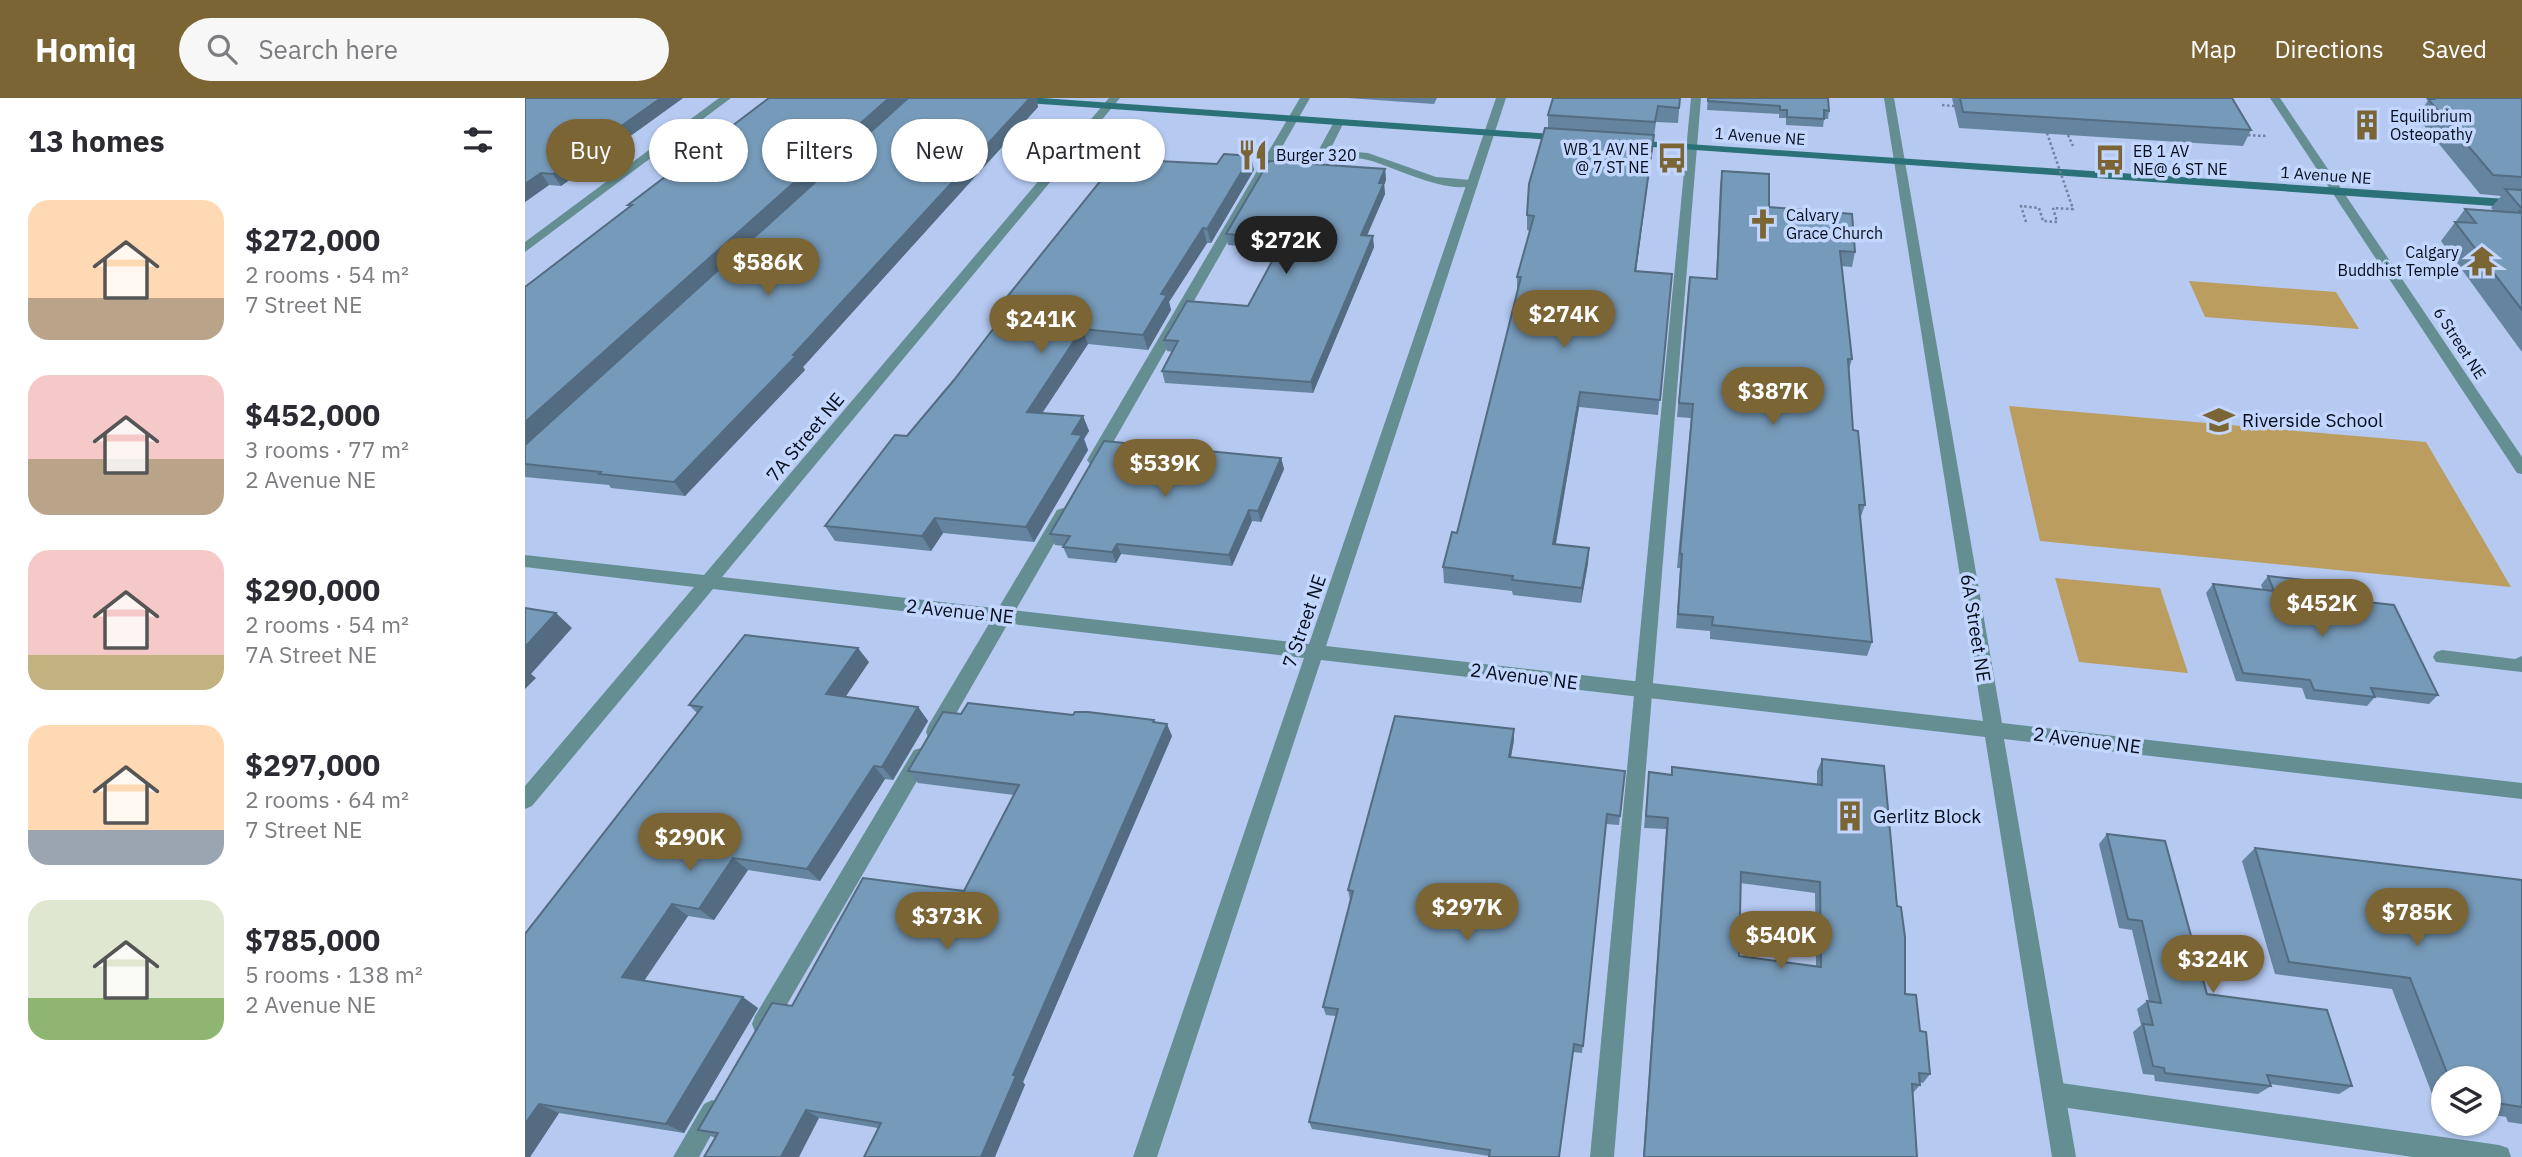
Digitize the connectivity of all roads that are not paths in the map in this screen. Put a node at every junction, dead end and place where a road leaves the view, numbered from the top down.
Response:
1 (726, 98) edge
2 (997, 98) edge
3 (1305, 98) edge
4 (1501, 98) edge
5 (1696, 98) edge
6 (1889, 98) edge
7 (2275, 98) edge
8 (1111, 102) edge
9 (1292, 119) junction
10 (1339, 122) junction
11 (1489, 132) junction
12 (1581, 139) edge
13 (1614, 142) edge
14 (1692, 147) junction
15 (1899, 161) junction
16 (1471, 183) junction
17 (2339, 192) junction
18 (2522, 204) edge
19 (525, 248) edge
20 (2522, 469) edge
21 (1086, 475) edge
22 (1072, 499) edge
23 (525, 561) edge
24 (708, 583) junction
25 (1005, 616) junction
26 (1317, 652) junction
27 (2442, 657) dead end
28 (2522, 663) edge
29 (1642, 690) junction
30 (1992, 729) junction
31 (2522, 791) edge
32 (525, 800) edge
33 (756, 1037) edge
34 (2054, 1094) junction
35 (720, 1097) edge
36 (685, 1157) edge
37 (1145, 1157) edge
38 (1602, 1157) edge
39 (2064, 1157) edge
40 (2499, 1157) edge

1 - 19 street
2 - 8 street
3 - 9 street
4 - 11 street, 7 Street NE
5 - 14 street
6 - 15 street, 6A Street NE
7 - 17 street, 6 Street NE
8 - 9 street
8 - 24 street, 7A Street NE
9 - 10 street
9 - 21 street
10 - 11 street
10 - 16 street
11 - 12 street
11 - 16 street, 7 Street NE
13 - 14 street, 1 Avenue NE
14 - 15 street, 1 Avenue NE
14 - 29 street
15 - 17 street, 1 Avenue NE
15 - 30 street, 6A Street NE
16 - 26 street, 7 Street NE
17 - 18 street, 1 Avenue NE
17 - 20 street, 6 Street NE
22 - 25 street
23 - 24 street, 2 Avenue NE
24 - 25 street, 2 Avenue NE
24 - 32 street, 7A Street NE
25 - 26 street, 2 Avenue NE
25 - 33 street
26 - 29 street, 2 Avenue NE
26 - 37 street, 7 Street NE
27 - 28 street
29 - 30 street, 2 Avenue NE
29 - 38 street
30 - 31 street, 2 Avenue NE
30 - 34 street, 6A Street NE
34 - 39 street, 6A Street NE
34 - 40 street
35 - 36 street

